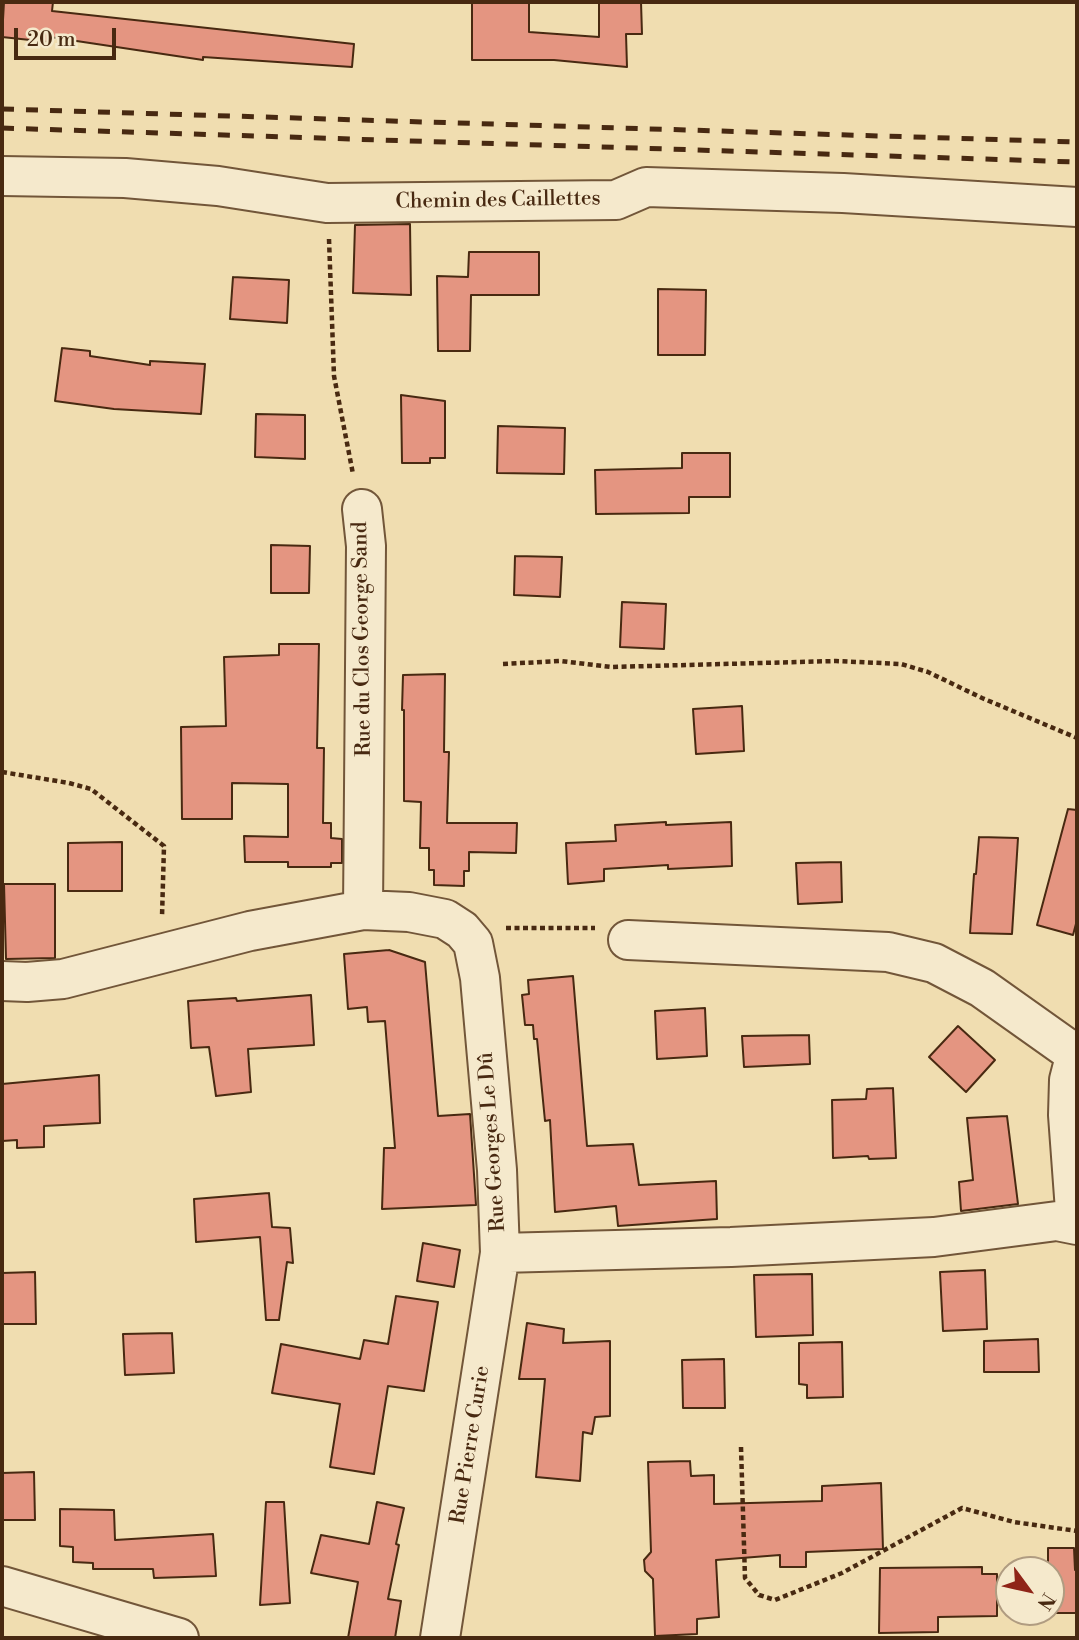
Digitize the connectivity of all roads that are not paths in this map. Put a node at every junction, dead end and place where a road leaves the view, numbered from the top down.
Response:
1 (2, 176) edge
2 (1077, 207) edge
3 (362, 509) road end
4 (363, 910) junction
5 (628, 940) road end
6 (2, 981) edge
7 (1076, 1052) edge
8 (1077, 1224) edge
9 (500, 1252) junction
10 (2, 1586) edge
11 (179, 1638) edge
12 (440, 1638) edge

1 - 2 street, Chemin des Caillettes
3 - 4 street, Rue du Clos George Sand
4 - 6 street
4 - 9 street, Rue Georges Le Dû
5 - 7 street
7 - 8 street
8 - 9 street, Rue Georges Le Dû
9 - 12 street, Rue Pierre Curie
10 - 11 street

